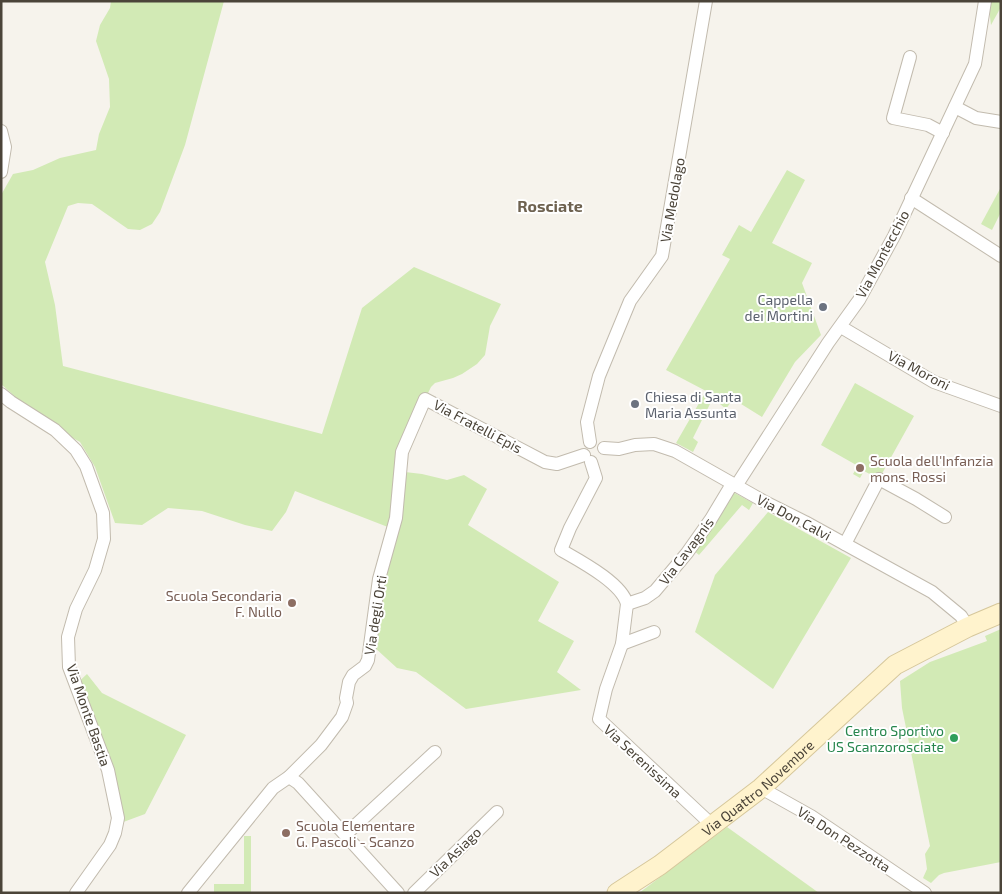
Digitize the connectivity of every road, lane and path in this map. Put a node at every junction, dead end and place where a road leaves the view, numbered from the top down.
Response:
1 (706, 1) edge
2 (985, 1) edge
3 (910, 57) dead end
4 (955, 107) junction
5 (1001, 122) edge
6 (1, 131) edge
7 (943, 133) junction
8 (1, 172) edge
9 (911, 198) junction
10 (1001, 256) edge
11 (841, 327) junction
12 (1, 394) edge
13 (1001, 406) edge
14 (590, 442) junction
15 (604, 448) junction
16 (402, 452) joint
17 (588, 459) junction
18 (734, 485) junction
19 (945, 517) dead end
20 (845, 544) junction
21 (627, 604) junction
22 (1001, 613) edge
23 (968, 627) junction
24 (654, 632) dead end
25 (622, 644) junction
26 (435, 752) dead end
27 (289, 777) junction
28 (761, 788) junction
29 (497, 812) dead end
30 (712, 825) junction
31 (346, 834) junction
32 (76, 893) edge
33 (188, 893) edge
34 (398, 893) edge
35 (414, 893) edge
36 (617, 893) edge
37 (925, 893) edge

1 - 14 street, Via Medolago
2 - 4 street, Via Montecchio
3 - 7 street
4 - 5 street
4 - 7 street, Via Montecchio
6 - 8 street
7 - 9 street, Via Montecchio
9 - 10 street
9 - 11 street, Via Montecchio
11 - 13 street, Via Moroni
11 - 18 street, Via Montecchio
12 - 32 street, Via Monte Bastia
14 - 15 street
14 - 17 street
15 - 17 street
15 - 18 street, Via Don Calvi
16 - 17 street, Via Fratelli Epis
16 - 27 street, Via degli Orti
17 - 21 street
18 - 20 street, Via Don Calvi
18 - 21 street, Via Cavagnis
19 - 20 street
20 - 23 street, Via Don Calvi
21 - 25 street, Via Serenissima
22 - 23 street, Via Quattro Novembre
23 - 28 street, Via Quattro Novembre
24 - 25 street
25 - 30 street, Via Serenissima
26 - 31 street
27 - 31 street
27 - 33 street, Via degli Orti
28 - 30 street, Via Quattro Novembre
28 - 37 street, Via Don Pezzotta
29 - 35 street, Via Asiago
30 - 36 street, Via Quattro Novembre
31 - 34 street

